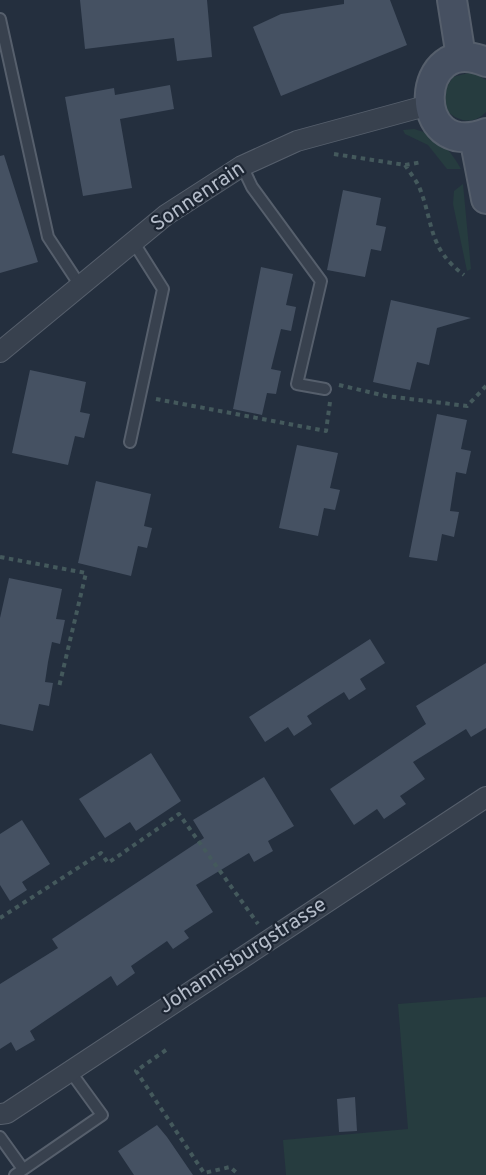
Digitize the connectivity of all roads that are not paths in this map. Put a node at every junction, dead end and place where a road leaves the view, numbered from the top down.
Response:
1 (452, 0) edge
2 (0, 19) edge
3 (474, 60) edge
4 (429, 105) junction
5 (480, 135) edge
6 (242, 166) junction
7 (486, 199) edge
8 (134, 243) junction
9 (81, 287) junction
10 (0, 352) edge
11 (325, 389) road end
12 (130, 441) dead end
13 (486, 796) edge
14 (70, 1071) junction
15 (0, 1114) edge
16 (1, 1142) edge
17 (19, 1172) edge

1 - 3 main road
2 - 9 lane
3 - 4 main road
4 - 5 main road
4 - 6 street, Sonnenrain
5 - 7 main road
6 - 8 street, Sonnenrain
6 - 11 lane
8 - 9 street, Sonnenrain
8 - 12 lane
9 - 10 street, Sonnenrain
13 - 14 street, Johannisburgstrasse
14 - 15 street, Johannisburgstrasse
14 - 17 lane
16 - 17 lane

